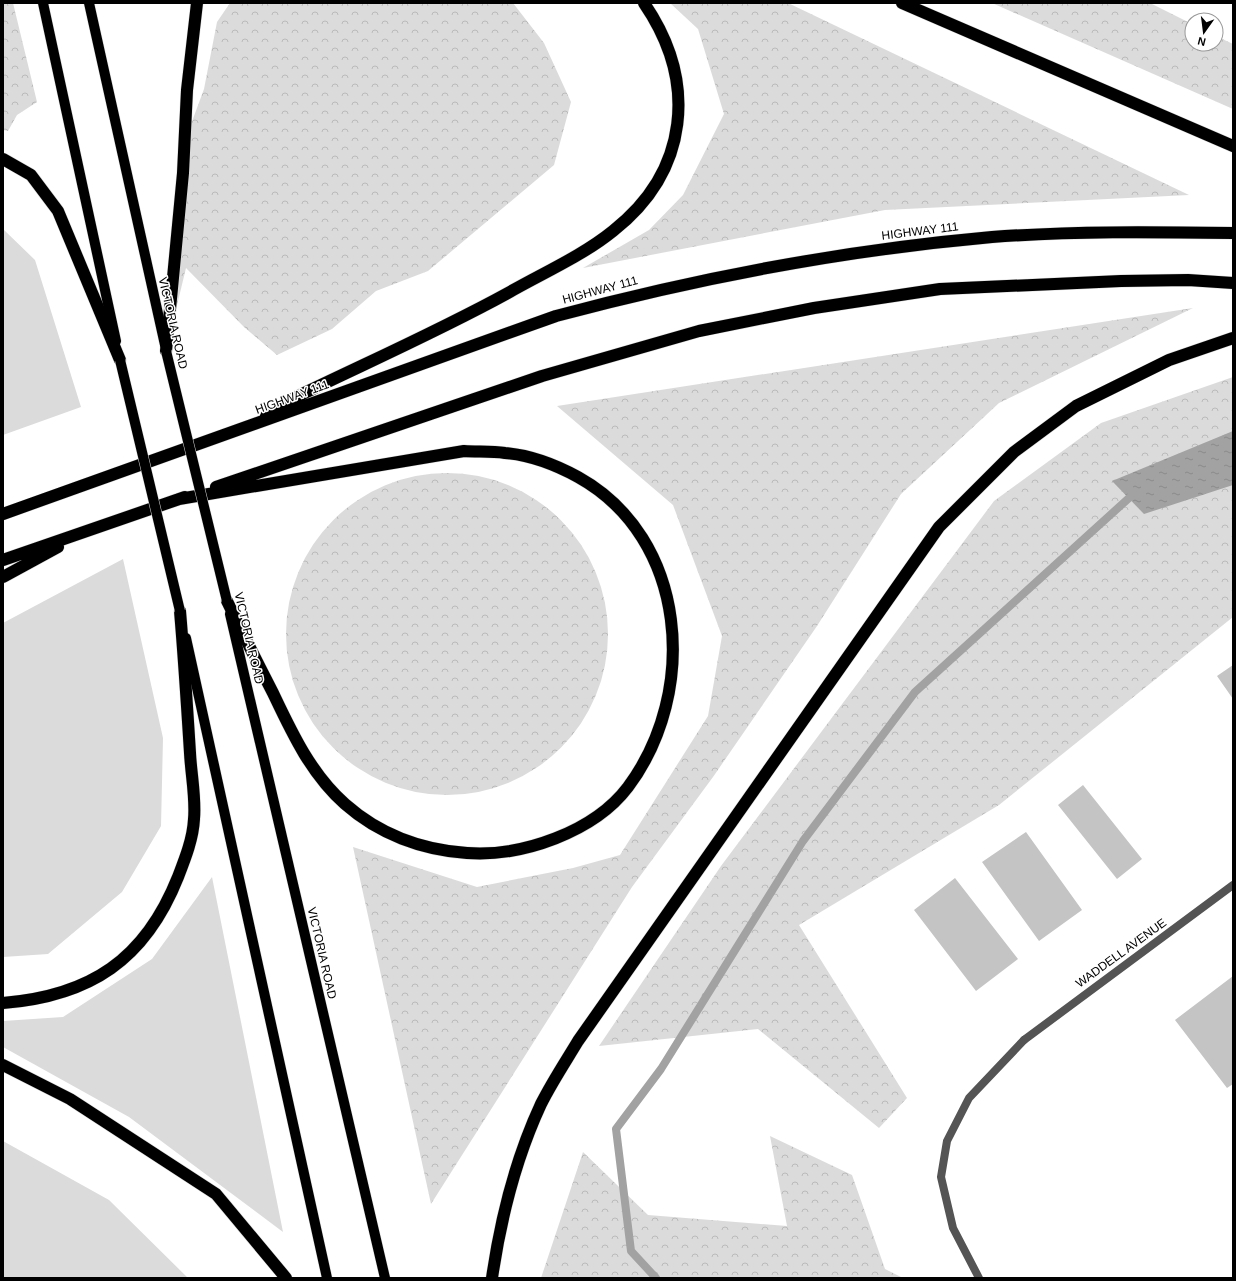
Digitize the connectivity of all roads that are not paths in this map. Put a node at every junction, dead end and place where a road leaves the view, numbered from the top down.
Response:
1 (43, 3) edge
2 (89, 3) edge
3 (197, 3) edge
4 (644, 3) edge
5 (902, 3) edge
6 (1233, 146) edge
7 (3, 159) edge
8 (1233, 233) edge
9 (1233, 283) edge
10 (1233, 338) edge
11 (166, 351) junction
12 (120, 360) junction
13 (247, 428) junction
14 (179, 499) junction
15 (29, 505) junction
16 (3, 507) edge
17 (3, 514) edge
18 (89, 530) junction
19 (3, 560) edge
20 (3, 577) edge
21 (227, 601) junction
22 (180, 611) junction
23 (1233, 885) edge
24 (3, 1003) edge
25 (3, 1065) edge
26 (286, 1278) edge
27 (326, 1278) edge
28 (384, 1278) edge
29 (492, 1278) edge
30 (979, 1278) edge

1 - 12 main road
2 - 11 main road, VICTORIA ROAD
3 - 11 highway
4 - 13 highway
5 - 6 highway
7 - 12 highway
8 - 13 highway, HIGHWAY 111
9 - 14 highway
10 - 29 highway
11 - 21 main road, VICTORIA ROAD, bridge
12 - 22 main road, bridge
13 - 15 highway, HIGHWAY 111
14 - 18 highway
14 - 21 highway
15 - 16 highway
15 - 17 highway, HIGHWAY 111
18 - 19 highway
18 - 20 highway
21 - 28 main road, VICTORIA ROAD
22 - 24 highway
22 - 27 main road
23 - 30 street, WADDELL AVENUE
25 - 26 highway

